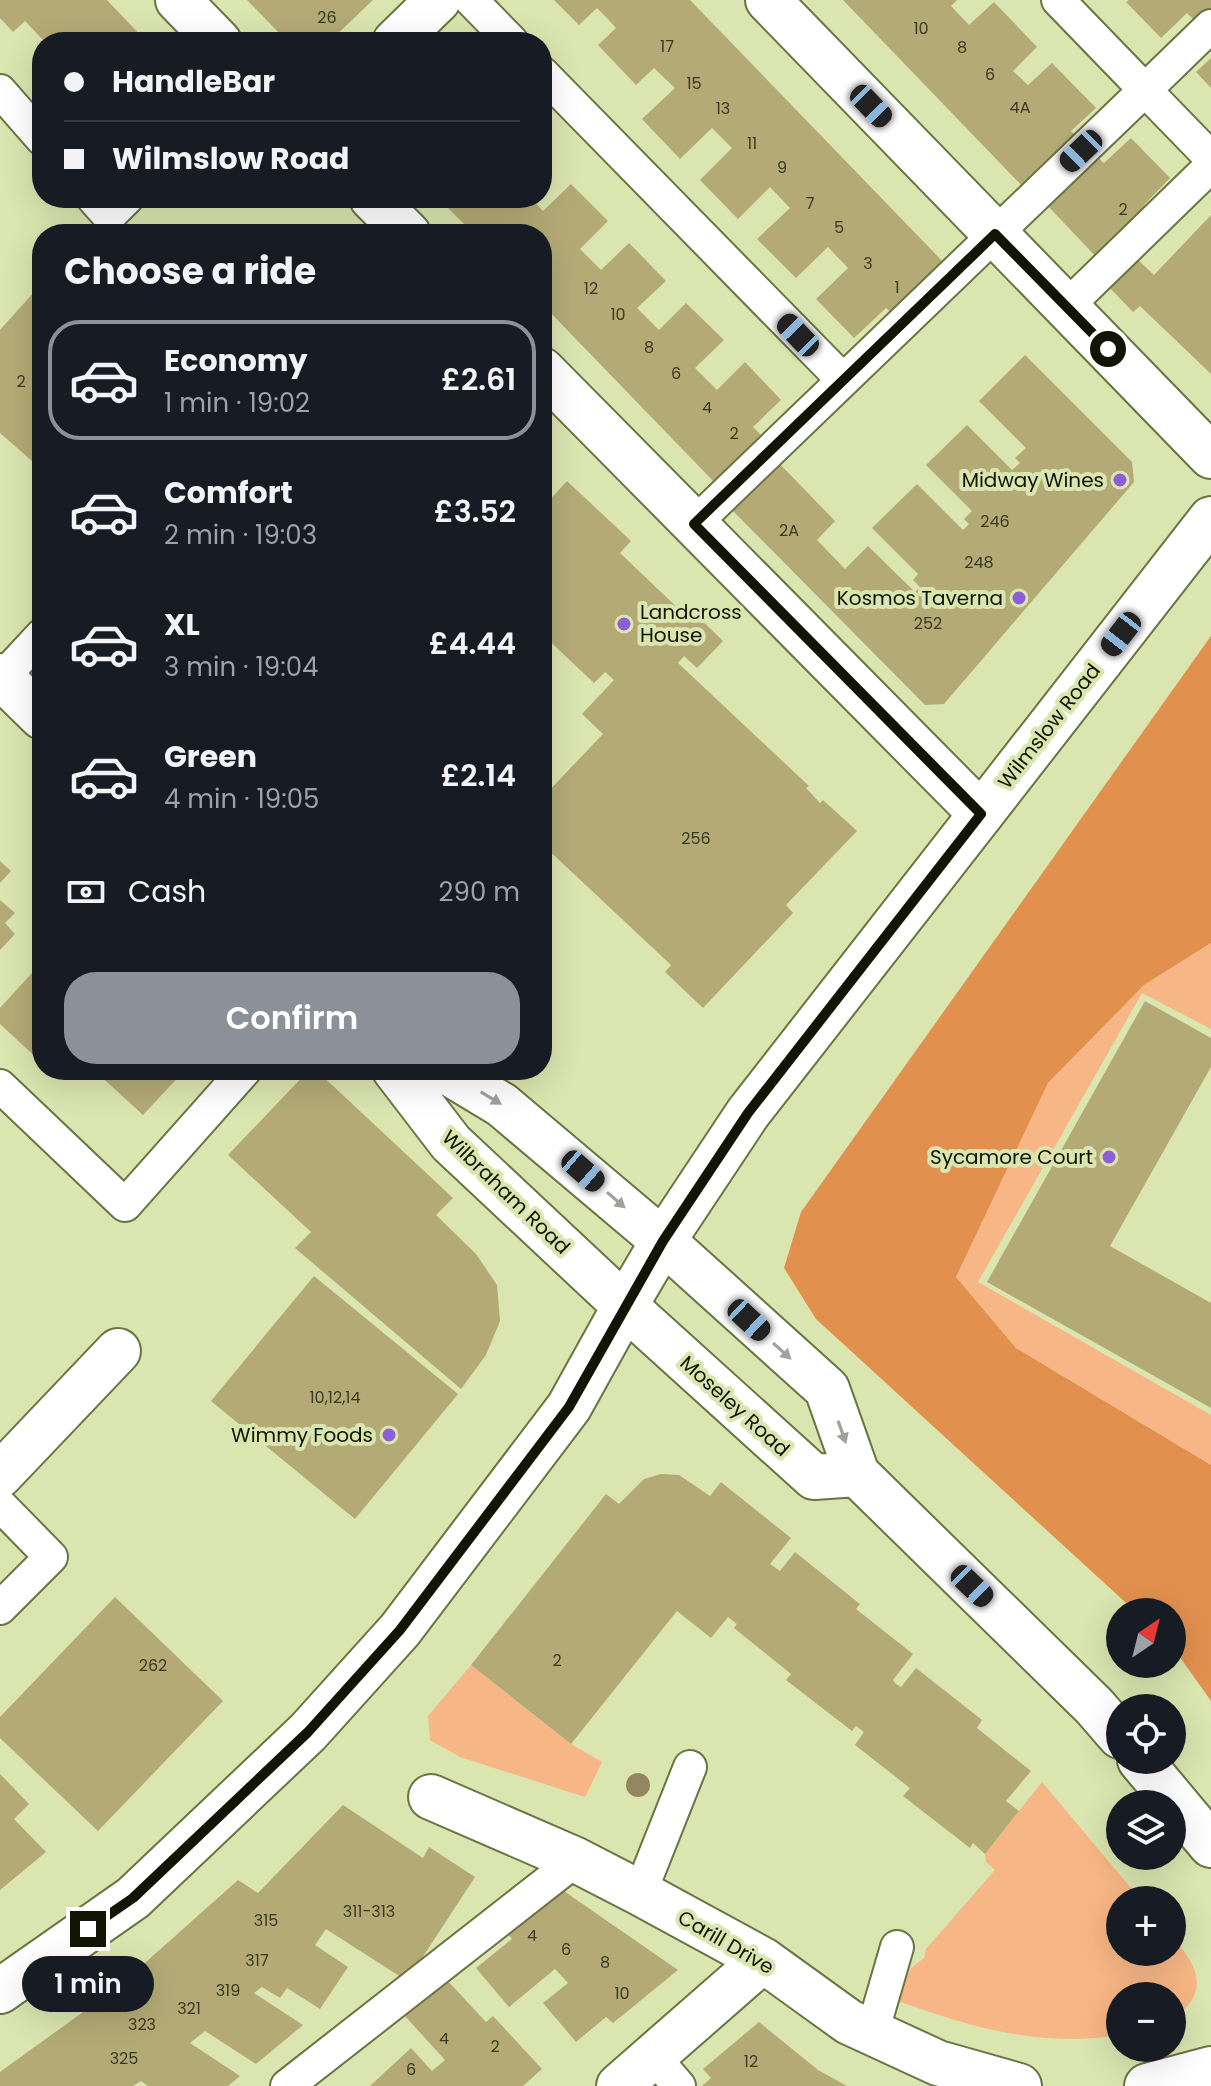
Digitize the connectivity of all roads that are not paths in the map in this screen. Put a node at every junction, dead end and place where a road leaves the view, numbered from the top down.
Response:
1 (178, 0) edge
2 (438, 0) edge
3 (471, 0) edge
4 (768, 0) edge
5 (1058, 0) edge
6 (1211, 26) edge
7 (209, 32) edge
8 (405, 32) edge
9 (502, 32) edge
10 (552, 83) edge
11 (1145, 90) junction
12 (0, 91) edge
13 (32, 128) edge
14 (1211, 158) edge
15 (1211, 166) edge
16 (102, 208) edge
17 (117, 208) edge
18 (382, 208) edge
19 (398, 224) edge
20 (995, 234) junction
21 (1066, 307) junction
22 (552, 380) edge
23 (843, 380) junction
24 (1211, 456) edge
25 (1211, 519) edge
26 (694, 524) junction
27 (32, 645) edge
28 (1, 677) edge
29 (32, 707) edge
30 (981, 814) junction
31 (236, 1080) edge
32 (403, 1080) edge
33 (461, 1080) edge
34 (0, 1086) edge
35 (663, 1241) junction
36 (625, 1306) junction
37 (118, 1351) dead end
38 (857, 1474) junction
39 (0, 1475) edge
40 (0, 1505) edge
41 (0, 1608) edge
42 (1106, 1720) edge
43 (690, 1767) dead end
44 (1152, 1774) edge
45 (431, 1797) dead end
46 (1211, 1845) edge
47 (576, 1860) junction
48 (640, 1893) junction
49 (897, 1947) dead end
50 (763, 1960) junction
51 (0, 1991) edge
52 (872, 2033) junction
53 (1211, 2069) edge
54 (666, 2071) edge
55 (292, 2084) edge
56 (619, 2086) edge
57 (1019, 2086) edge
58 (1147, 2086) edge

1 - 7 main road
2 - 8 main road
3 - 9 lane
4 - 20 main road
5 - 11 lane
6 - 11 lane
10 - 23 lane
11 - 14 lane
11 - 20 lane
12 - 13 lane
15 - 21 lane
16 - 17 lane
18 - 19 main road
20 - 21 main road
20 - 23 lane
21 - 24 main road
22 - 26 main road
23 - 26 lane
25 - 30 main road, Wilmslow Road
26 - 30 main road
27 - 28 lane
28 - 29 main road
30 - 35 main road, Wilmslow Road
31 - 34 lane
32 - 36 main road, Wilbraham Road
33 -> 35 main road
35 - 36 main road, Wilmslow Road
35 -> 38 main road
36 - 38 main road, Moseley Road
36 - 51 main road, Wilmslow Road
37 - 39 main road
38 - 42 main road
40 - 41 lane
43 - 48 lane
44 - 46 main road
45 - 47 main road, Carill Drive
47 - 48 main road, Carill Drive
47 - 55 lane
48 - 50 main road, Carill Drive
49 - 52 lane
50 - 52 main road, Carill Drive
50 - 54 main road
52 - 57 main road, Carill Drive
53 - 58 main road
54 - 56 main road

